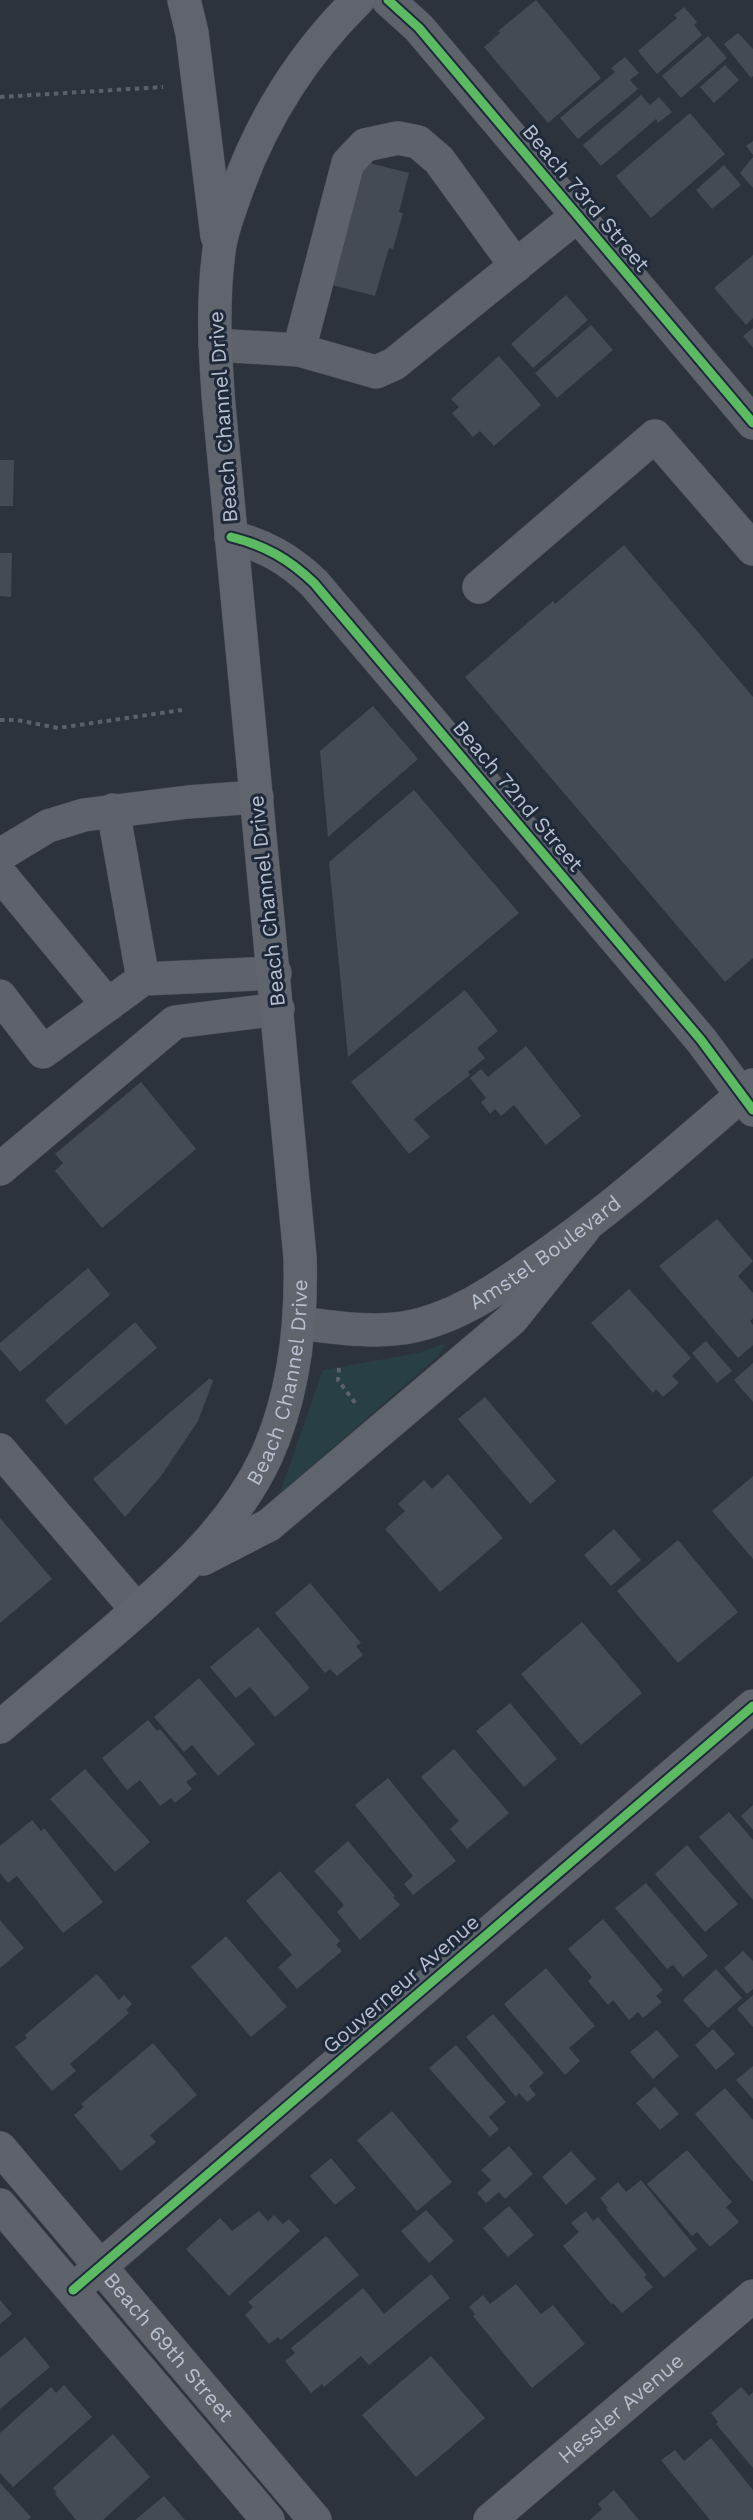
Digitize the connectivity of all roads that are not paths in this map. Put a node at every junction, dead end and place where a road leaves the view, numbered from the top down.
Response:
1 (184, 0) edge
2 (388, 0) edge
3 (346, 2) edge
4 (419, 28) junction
5 (577, 216) junction
6 (219, 249) junction
7 (516, 266) junction
8 (215, 345) junction
9 (299, 350) junction
10 (753, 423) edge
11 (231, 537) junction
12 (753, 549) edge
13 (479, 587) dead end
14 (257, 797) junction
15 (113, 810) junction
16 (0, 855) edge
17 (0, 874) edge
18 (275, 973) junction
19 (143, 979) junction
20 (0, 996) edge
21 (108, 1005) junction
22 (278, 1009) junction
23 (749, 1097) edge
24 (0, 1169) edge
25 (584, 1229) junction
26 (299, 1323) junction
27 (0, 1450) edge
28 (182, 1569) junction
29 (137, 1610) junction
30 (753, 1706) edge
31 (0, 1727) edge
32 (0, 2148) edge
33 (0, 2205) edge
34 (100, 2266) junction
35 (73, 2290) junction
36 (753, 2296) edge
37 (268, 2520) edge
38 (315, 2520) edge
39 (490, 2520) edge

1 - 6 main road
2 - 4 street, Beach 73rd Street
3 - 4 street
3 - 6 main road, Beach Channel Drive
4 - 5 street, Beach 73rd Street
5 - 7 street
5 - 10 street, Beach 73rd Street
6 - 8 main road, Beach Channel Drive
7 - 9 street
7 - 9 street
8 - 9 street
8 - 11 main road, Beach Channel Drive
11 - 14 main road, Beach Channel Drive
11 - 23 street, Beach 72nd Street
12 - 13 street
14 - 15 street
14 - 18 main road, Beach Channel Drive
15 - 16 street
15 - 19 street
17 - 21 street
18 - 19 street
18 - 22 main road, Beach Channel Drive
19 - 21 street
20 - 21 street
22 - 24 street
22 - 26 main road, Beach Channel Drive
23 - 25 street, Amstel Boulevard
25 - 26 street, Amstel Boulevard
25 - 28 main road
26 - 28 main road, Beach Channel Drive
27 - 29 street
28 - 29 main road, Beach Channel Drive
29 - 31 main road, Beach Channel Drive
30 - 34 street, Gouverneur Avenue
32 - 34 street, Beach 69th Street
33 - 35 street, Beach 69th Street
34 - 35 street, Gouverneur Avenue
34 - 38 street, Beach 69th Street
35 - 37 street, Beach 69th Street
36 - 39 street, Hessler Avenue

